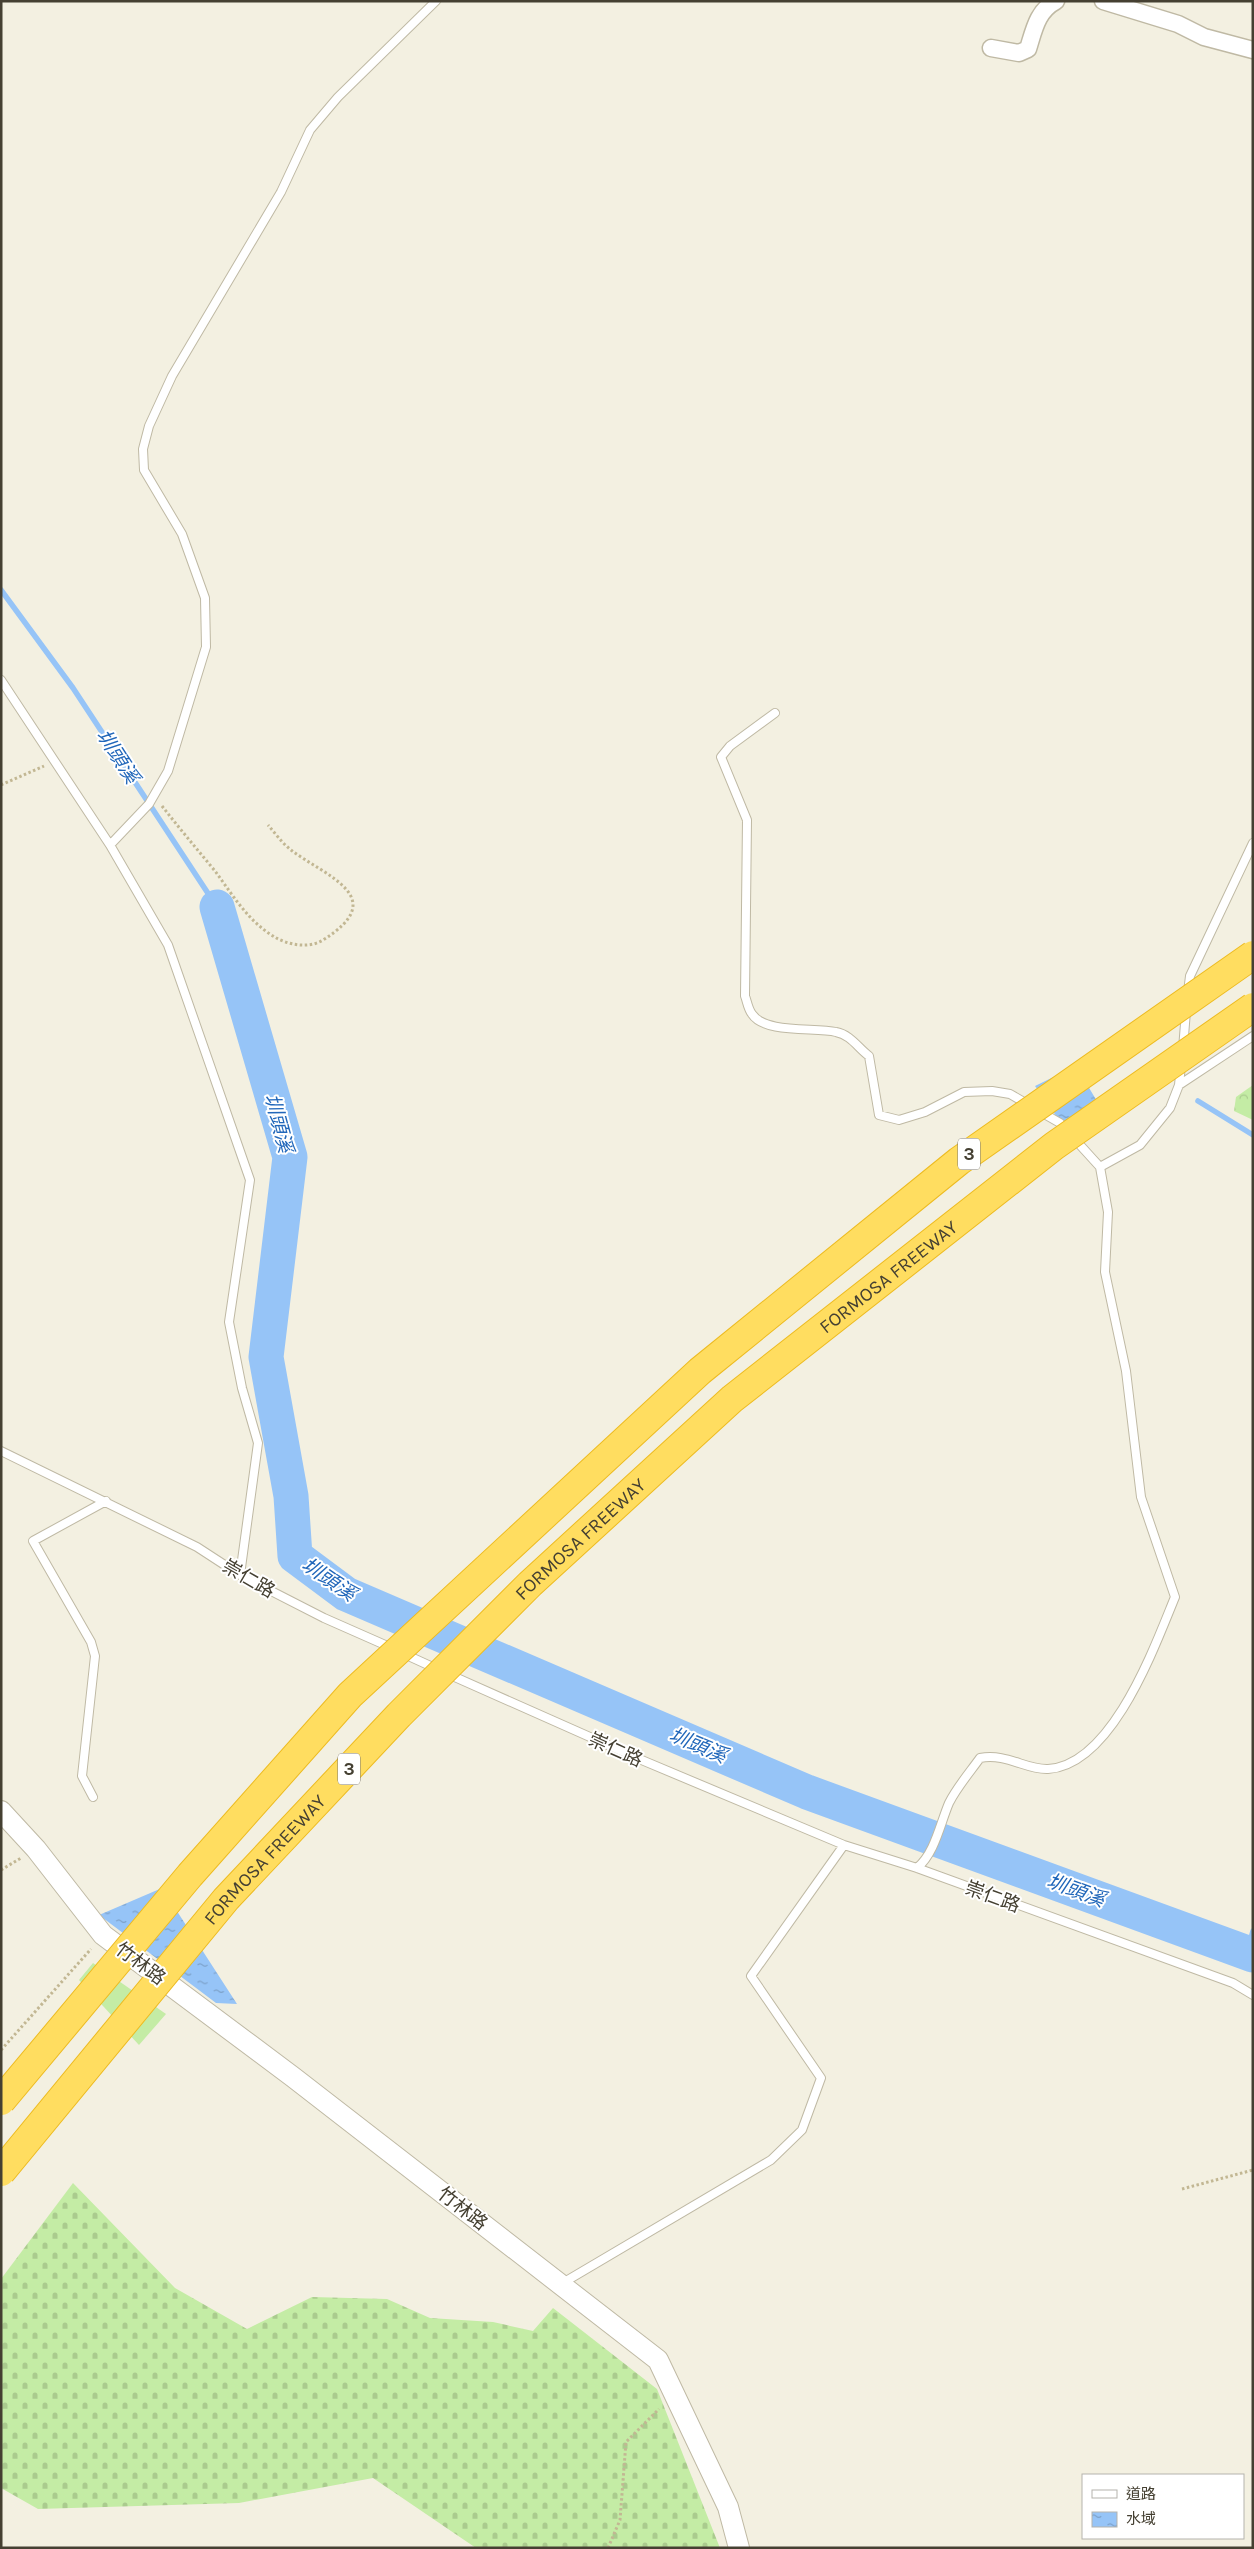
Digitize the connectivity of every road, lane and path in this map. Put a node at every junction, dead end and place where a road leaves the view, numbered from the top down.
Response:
1 (436, 1) edge
2 (1056, 1) edge
3 (1103, 1) edge
4 (991, 48) dead end
5 (1253, 50) edge
6 (1, 680) edge
7 (775, 713) dead end
8 (54, 761) junction
9 (1, 785) edge
10 (153, 796) junction
11 (268, 825) dead end
12 (1253, 843) edge
13 (110, 845) junction
14 (1253, 955) edge
15 (1253, 1007) edge
16 (1253, 1036) edge
17 (1180, 1085) junction
18 (1100, 1167) junction
19 (1, 1451) edge
20 (106, 1502) junction
21 (240, 1575) junction
22 (93, 1797) dead end
23 (1, 1811) edge
24 (844, 1845) junction
25 (920, 1866) junction
26 (103, 1935) junction
27 (1253, 1995) edge
28 (1, 2050) edge
29 (1, 2101) edge
30 (1253, 2170) edge
31 (1, 2172) edge
32 (1182, 2189) dead end
33 (561, 2284) junction
34 (674, 2394) junction
35 (608, 2548) edge
36 (739, 2548) edge

1 - 10 lane
2 - 4 street
3 - 5 street
6 - 8 lane
7 - 18 lane
8 - 9 path
8 - 13 lane
10 - 11 path
10 - 13 lane
12 - 17 lane
13 - 21 lane
14 - 29 highway, 3, bridge
15 - 31 highway, FORMOSA FREEWAY / 3, bridge
16 - 17 lane
17 - 18 lane
18 - 25 lane
19 - 20 lane, 崇仁路
20 - 21 lane, 崇仁路
20 - 22 lane
21 - 24 lane, 崇仁路
23 - 26 street, 竹林路
24 - 25 lane, 崇仁路
24 - 33 lane
25 - 27 lane, 崇仁路
26 - 28 path
26 - 33 street, 竹林路
30 - 32 path
33 - 34 street, 竹林路
34 - 35 path
34 - 36 street, 竹林路

